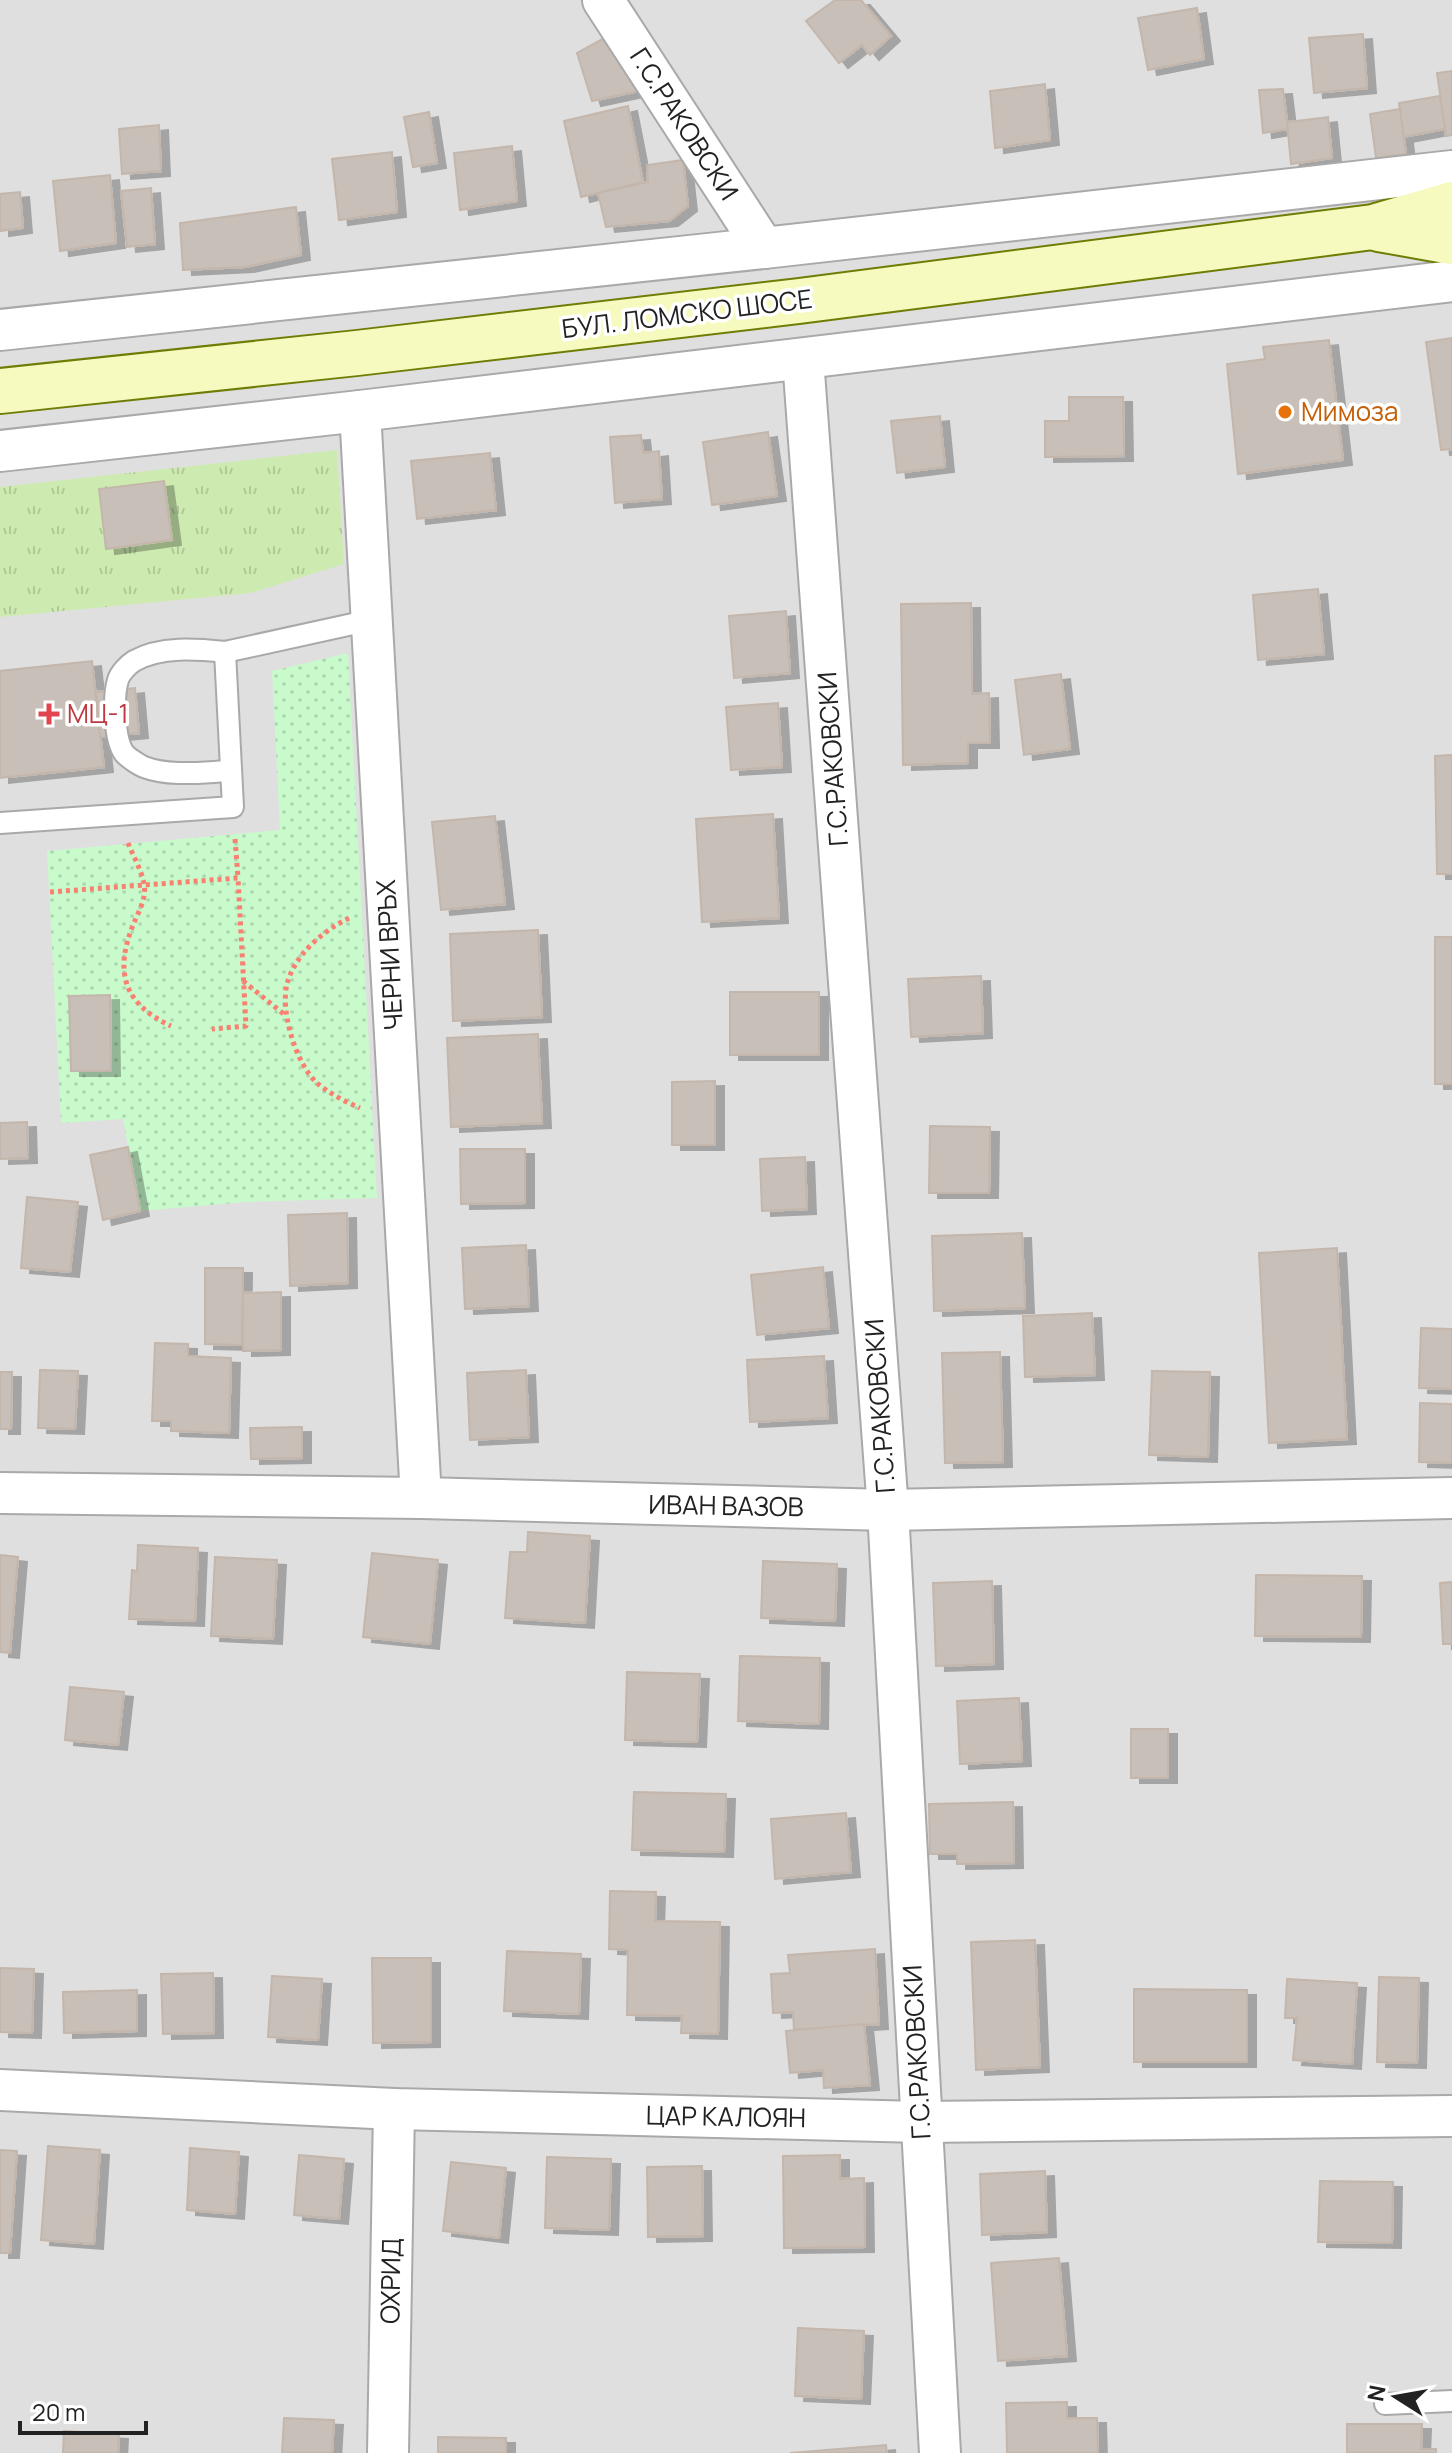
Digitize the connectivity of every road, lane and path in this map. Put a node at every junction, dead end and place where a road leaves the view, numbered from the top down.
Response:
1 (603, 0) edge
2 (1452, 171) edge
3 (1452, 204) edge
4 (1373, 227) junction
5 (1452, 242) edge
6 (764, 248) junction
7 (1452, 281) edge
8 (0, 330) edge
9 (803, 359) junction
10 (0, 391) edge
11 (360, 411) junction
12 (0, 451) edge
13 (371, 620) junction
14 (225, 652) junction
15 (231, 771) junction
16 (233, 807) junction
17 (119, 815) junction
18 (0, 823) edge
19 (238, 878) junction
20 (145, 885) junction
21 (50, 892) dead end
22 (386, 900) junction
23 (243, 981) junction
24 (286, 1016) junction
25 (171, 1026) dead end
26 (212, 1029) dead end
27 (399, 1119) junction
28 (0, 1493) edge
29 (421, 1498) junction
30 (1452, 1498) edge
31 (888, 1510) junction
32 (0, 2090) edge
33 (394, 2109) junction
34 (1452, 2116) edge
35 (921, 2122) junction
36 (1452, 2401) edge
37 (1385, 2404) dead end
38 (388, 2453) edge
39 (940, 2453) edge

1 - 6 street, Г.С.РАКОВСКИ
2 - 6 street
3 - 4 main road, БУЛ. ЛОМСКО ШОСЕ
4 - 5 main road, БУЛ. ЛОМСКО ШОСЕ
4 - 10 main road, БУЛ. ЛОМСКО ШОСЕ
6 - 8 street
7 - 9 street
9 - 11 street
9 - 31 street, Г.С.РАКОВСКИ
11 - 12 street
11 - 13 street, ЧЕРНИ ВРЪХ
13 - 14 lane
13 - 22 street, ЧЕРНИ ВРЪХ
14 - 15 lane
14 - 15 lane
15 - 16 lane
16 - 17 lane
16 - 19 path
17 - 18 lane
17 - 20 path
19 - 20 path
19 - 23 path
20 - 21 path
20 - 25 path
22 - 24 path
22 - 27 street, ЧЕРНИ ВРЪХ
23 - 24 path
23 - 26 path
24 - 27 path
27 - 29 street, ЧЕРНИ ВРЪХ
28 - 29 street, ИВАН ВАЗОВ
29 - 31 street, ИВАН ВАЗОВ
30 - 31 street, ИВАН ВАЗОВ
31 - 35 street, Г.С.РАКОВСКИ
32 - 33 street, ЦАР КАЛОЯН
33 - 35 street, ЦАР КАЛОЯН
33 - 38 street, ОХРИД
34 - 35 street, ЦАР КАЛОЯН
35 - 39 street, Г.С.РАКОВСКИ
36 - 37 lane

